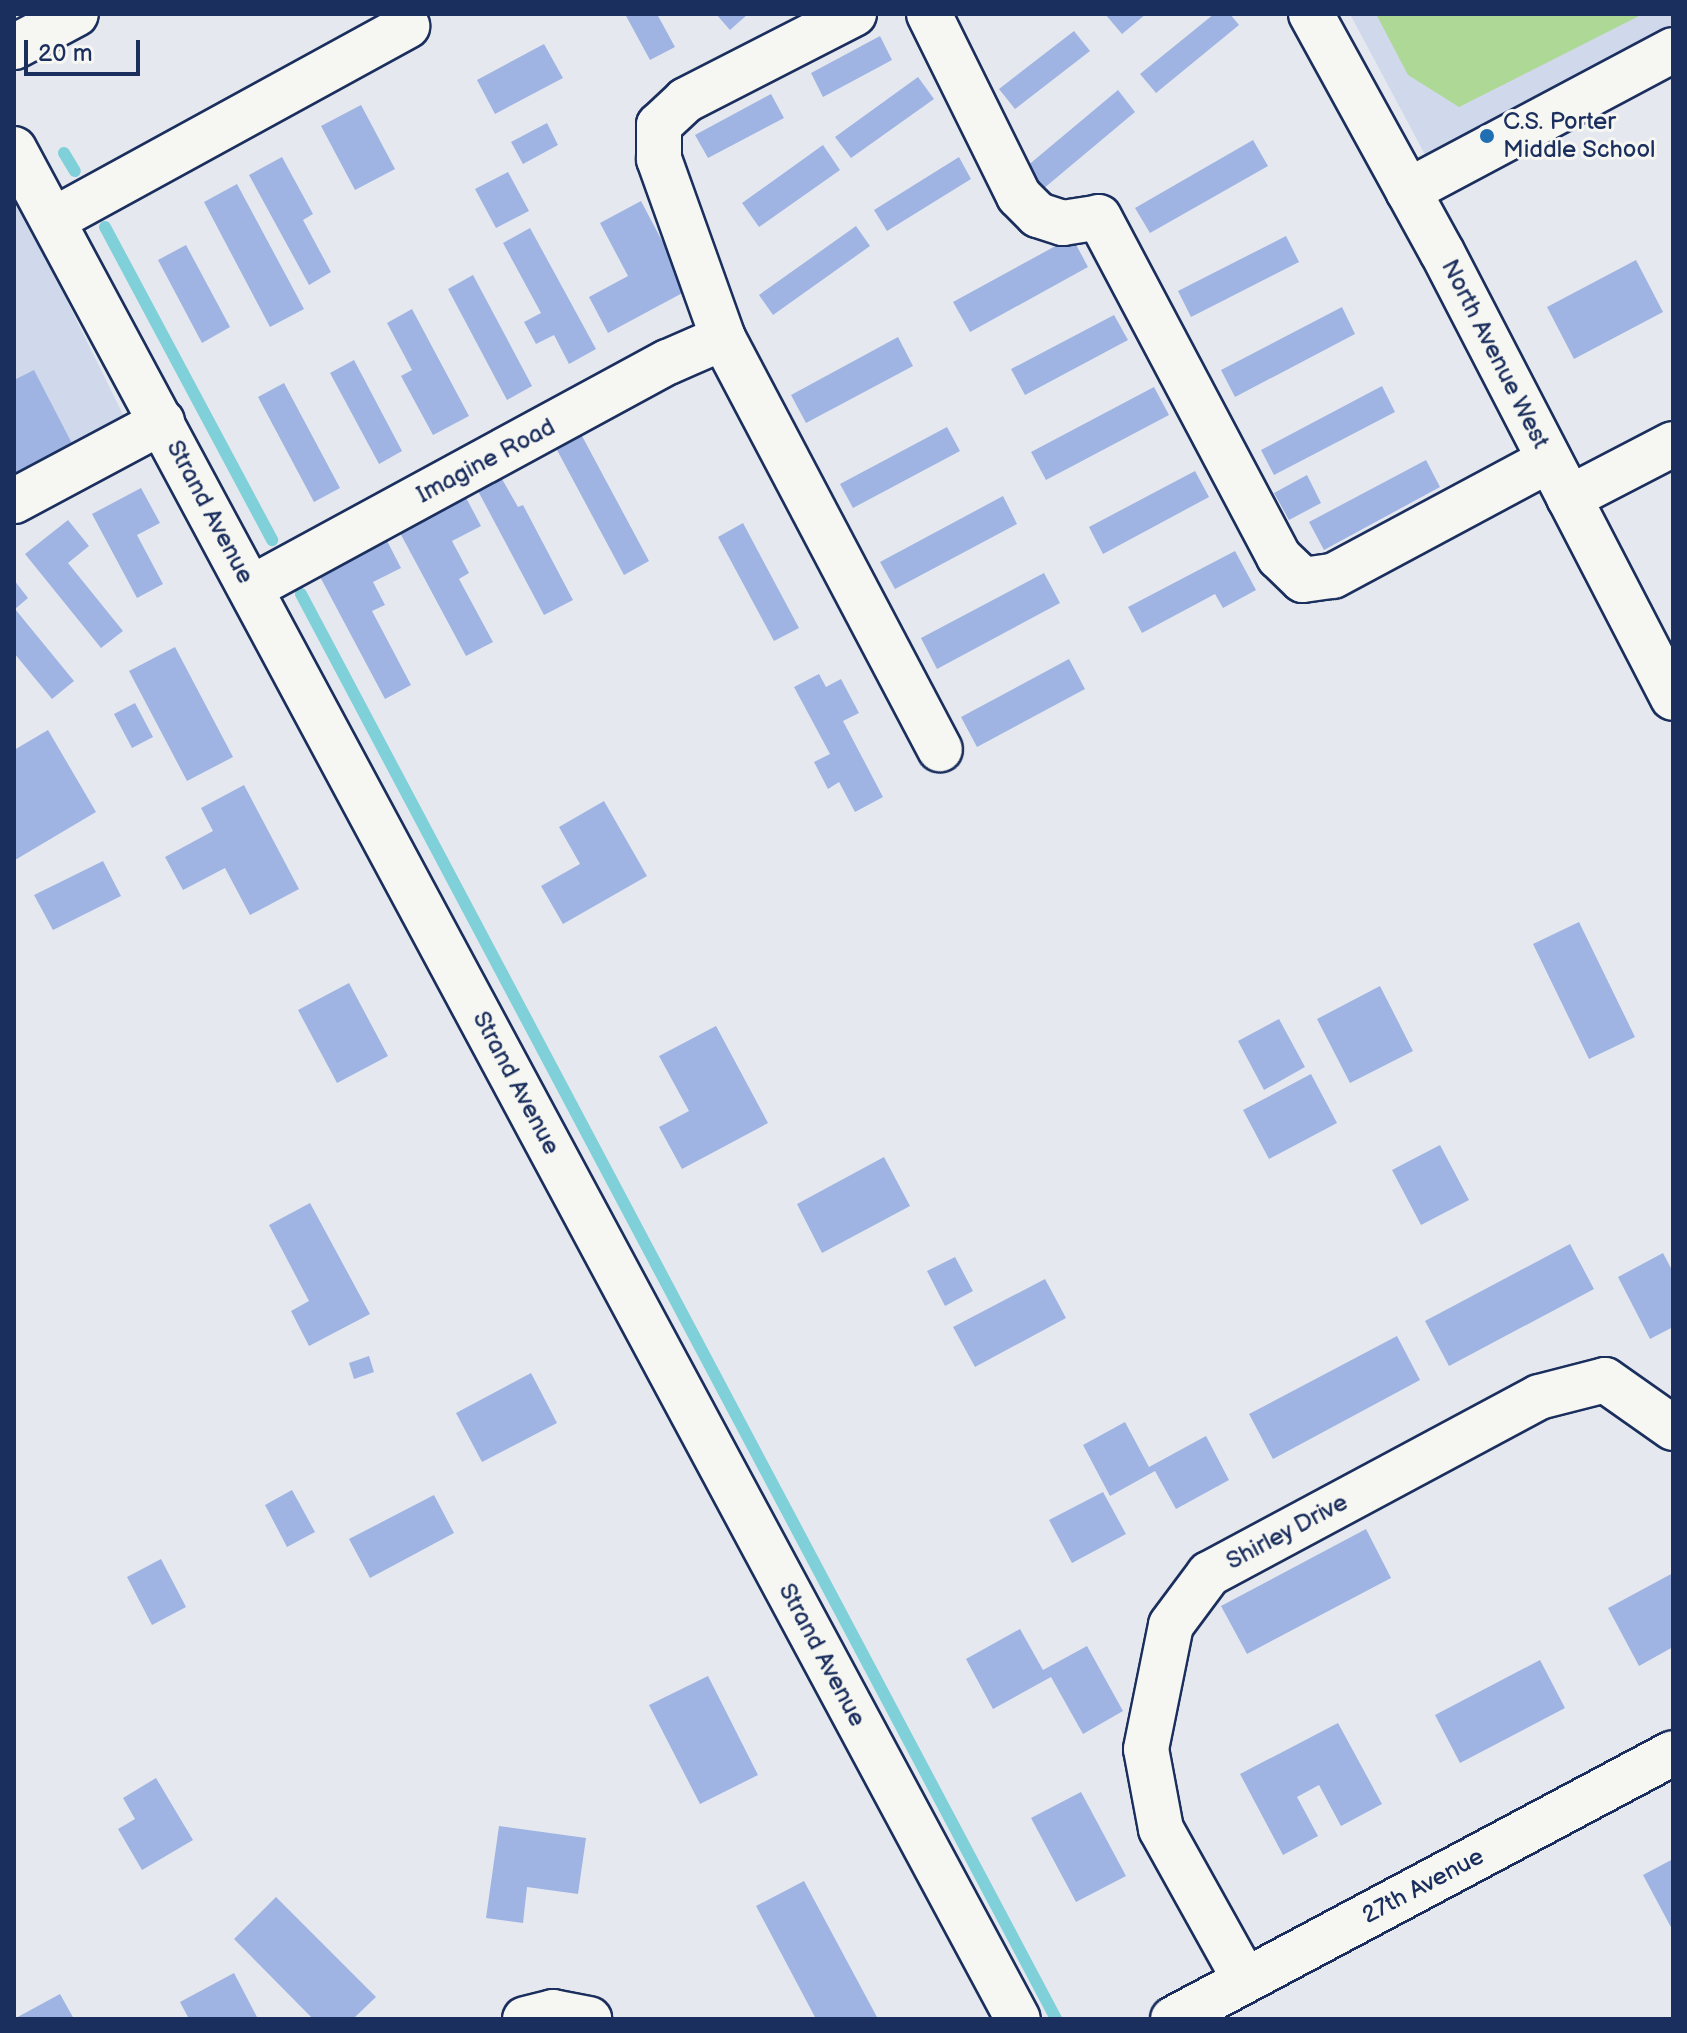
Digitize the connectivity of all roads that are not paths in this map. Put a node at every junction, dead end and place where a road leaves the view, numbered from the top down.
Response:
1 (76, 14) edge
2 (854, 14) edge
3 (929, 14) edge
4 (1311, 14) edge
5 (407, 26) dead end
6 (14, 47) edge
7 (1673, 50) edge
8 (14, 149) edge
9 (1408, 191) junction
10 (53, 220) junction
11 (723, 338) junction
12 (162, 422) junction
13 (1673, 444) edge
14 (1559, 479) junction
15 (14, 501) edge
16 (251, 588) junction
17 (1673, 698) edge
18 (940, 749) dead end
19 (1673, 1428) edge
20 (1673, 1753) edge
21 (1245, 1980) junction
22 (525, 2019) edge
23 (589, 2019) edge
24 (1018, 2019) edge
25 (1173, 2019) edge

1 - 6 main road
2 - 11 main road
3 - 14 main road
4 - 9 main road, North Avenue West
5 - 10 main road
7 - 9 main road
8 - 10 main road, Strand Avenue
9 - 14 main road, North Avenue West
10 - 12 main road, Strand Avenue
11 - 16 main road, Imagine Road
11 - 18 main road
12 - 15 main road
12 - 16 main road, Strand Avenue
13 - 14 main road
14 - 17 main road, North Avenue West
16 - 24 main road, Strand Avenue
19 - 21 main road, Shirley Drive
20 - 21 main road, 27th Avenue
21 - 25 main road, 27th Avenue
22 - 23 main road

